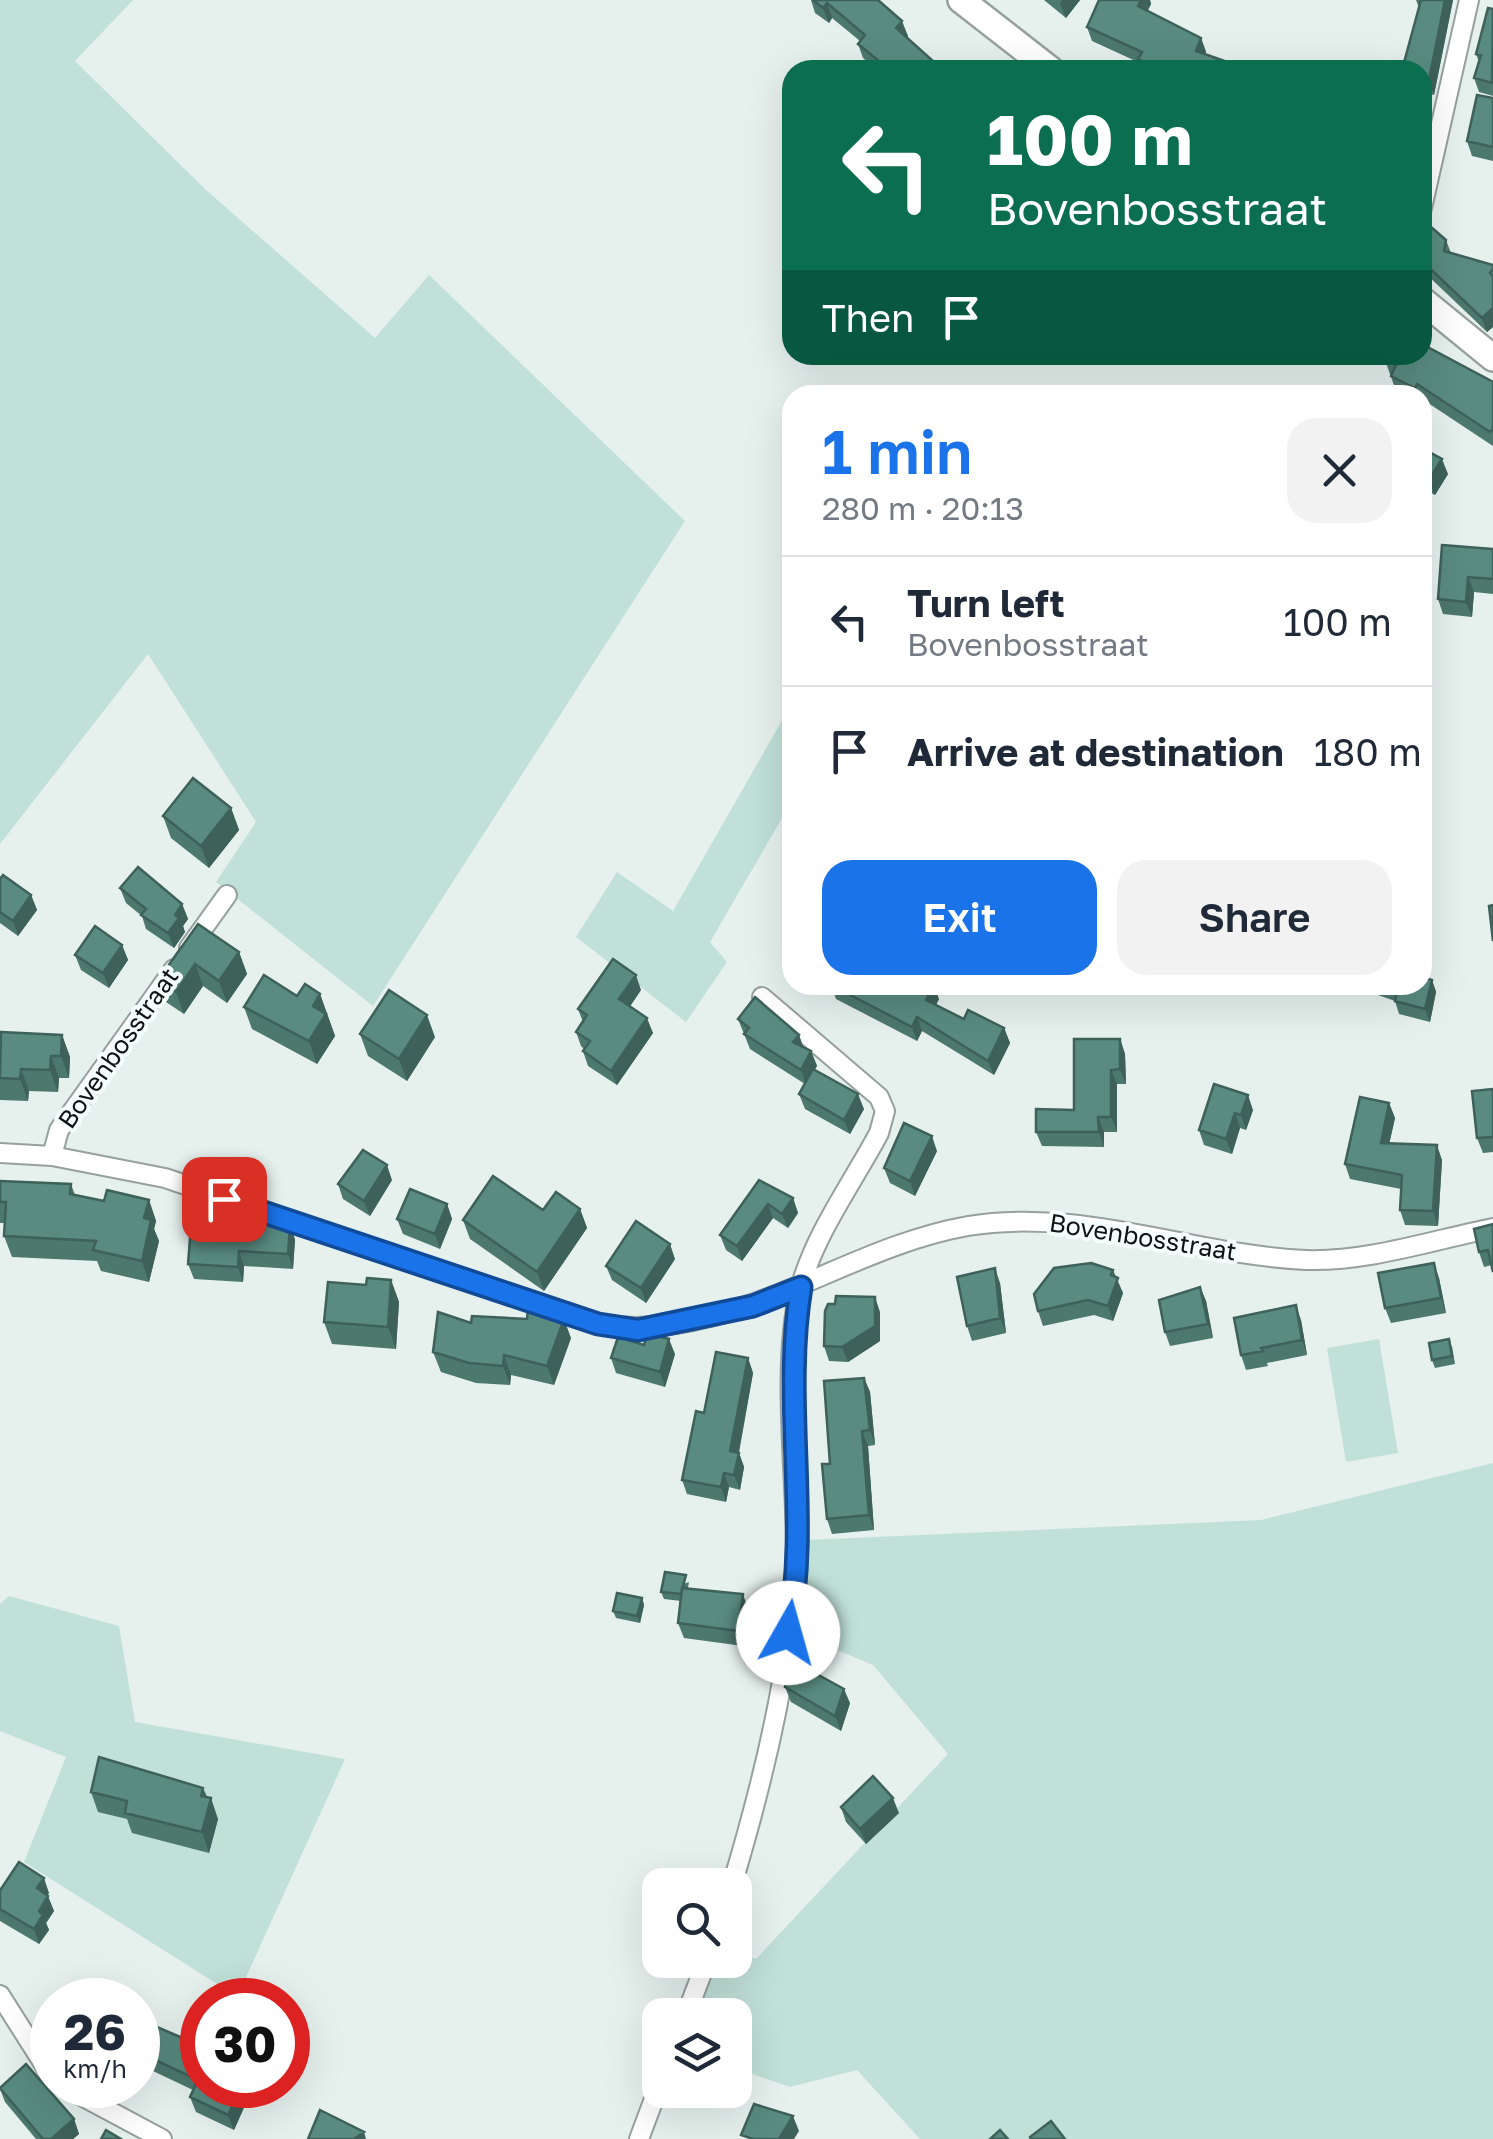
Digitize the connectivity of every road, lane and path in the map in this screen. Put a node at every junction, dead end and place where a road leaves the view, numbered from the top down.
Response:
1 (960, 0) edge
2 (1469, 0) edge
3 (1038, 60) edge
4 (1432, 164) edge
5 (1432, 308) edge
6 (1493, 358) edge
7 (227, 895) dead end
8 (762, 996) dead end
9 (0, 1153) edge
10 (52, 1156) junction
11 (1493, 1228) edge
12 (801, 1287) junction
13 (737, 1868) edge
14 (0, 1995) edge
15 (30, 2042) edge
16 (105, 2108) edge
17 (651, 2108) edge
18 (162, 2139) edge
19 (639, 2139) edge

1 - 3 street
2 - 4 street
5 - 6 street
7 - 10 street, Bovenbosstraat
8 - 12 street
9 - 10 street, Bovenbosstraat
10 - 12 street, Bovenbosstraat
11 - 12 street, Bovenbosstraat
12 - 13 street
14 - 15 street
16 - 18 street
17 - 19 street

